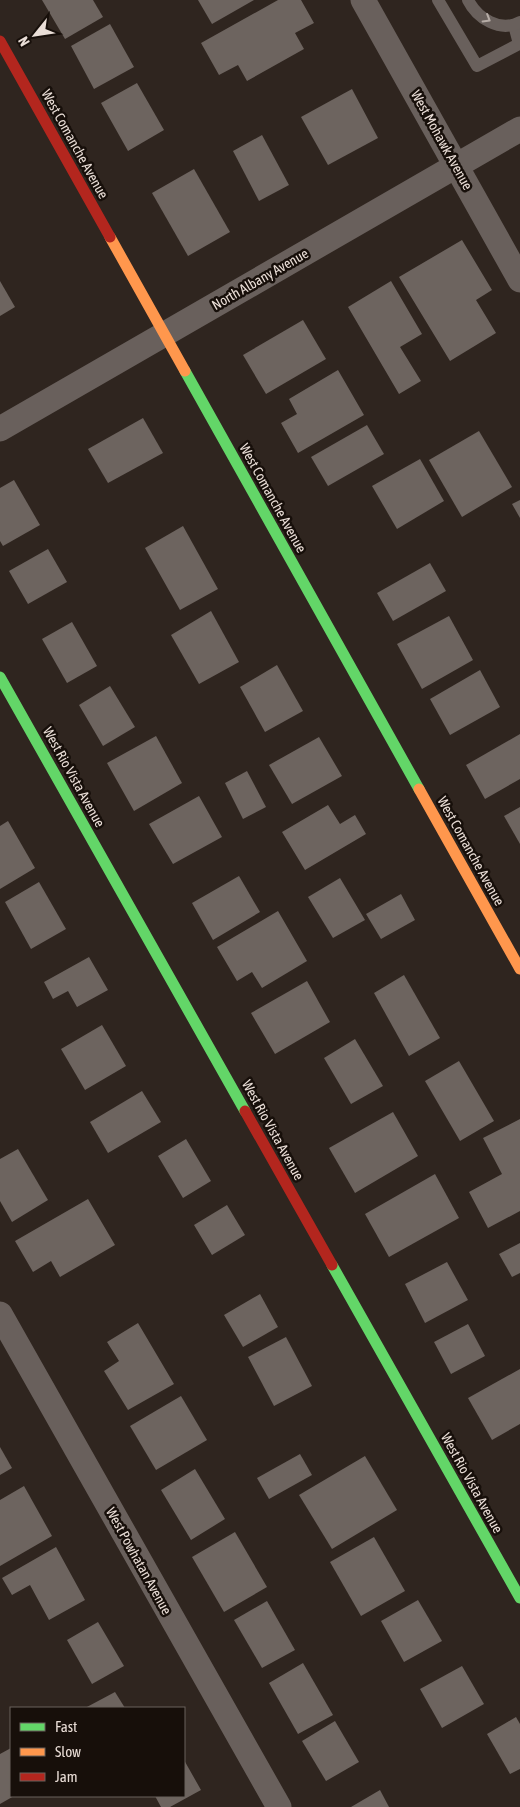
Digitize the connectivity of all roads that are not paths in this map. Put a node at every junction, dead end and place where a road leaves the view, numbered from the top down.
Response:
1 (363, 0) edge
2 (438, 0) edge
3 (468, 0) edge
4 (517, 24) edge
5 (0, 40) edge
6 (520, 44) edge
7 (520, 129) edge
8 (456, 165) junction
9 (520, 280) edge
10 (164, 334) junction
11 (0, 429) edge
12 (0, 677) edge
13 (520, 969) edge
14 (0, 1314) edge
15 (520, 1598) edge
16 (279, 1807) edge

1 - 8 street, West Mohawk Avenue
2 - 6 lane
3 -> 4 lane
4 - 6 lane
5 - 10 street, West Comanche Avenue
7 - 8 street, North Albany Avenue
8 - 9 street, West Mohawk Avenue
8 - 10 street, North Albany Avenue
10 - 11 street, North Albany Avenue
10 - 13 street, West Comanche Avenue
12 - 15 street, West Rio Vista Avenue
14 - 16 street, West Powhatan Avenue

